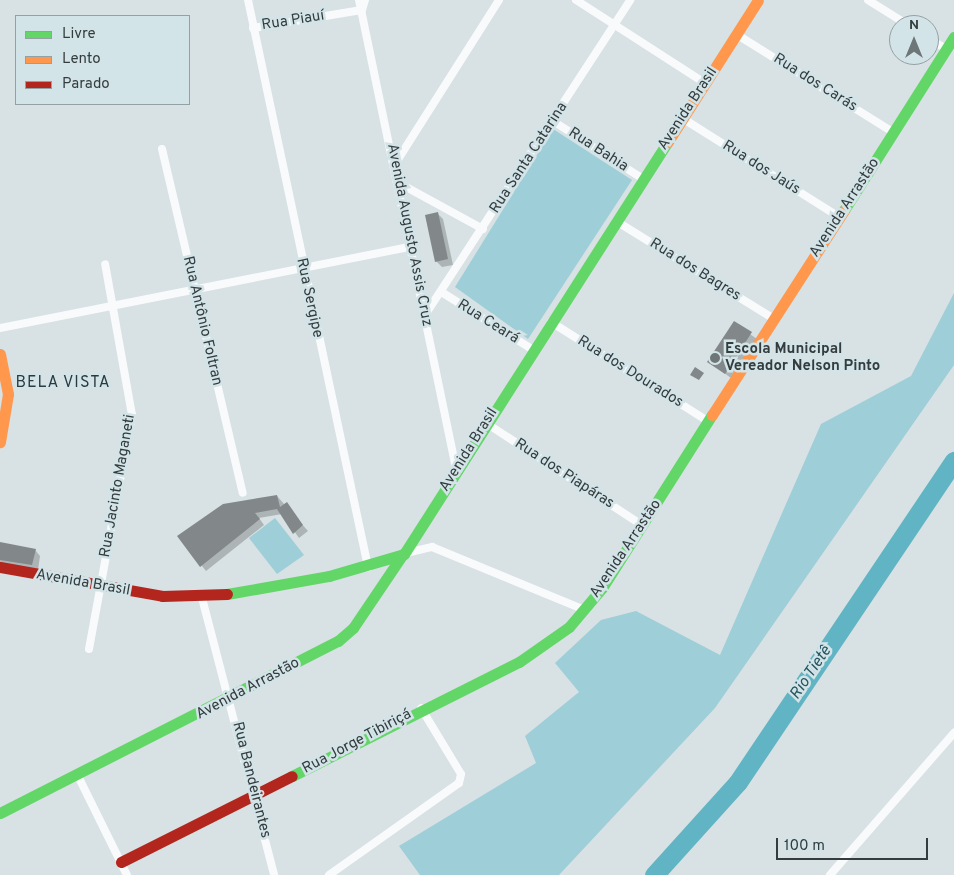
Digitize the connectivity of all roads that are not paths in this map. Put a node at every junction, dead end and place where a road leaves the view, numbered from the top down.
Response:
1 (248, 0) edge
2 (359, 0) edge
3 (365, 0) edge
4 (499, 0) edge
5 (576, 0) edge
6 (630, 0) edge
7 (758, 0) edge
8 (868, 0) edge
9 (362, 10) junction
10 (892, 15) edge
11 (615, 25) junction
12 (253, 28) junction
13 (736, 34) junction
14 (954, 37) edge
15 (939, 44) edge
16 (946, 49) junction
17 (705, 83) junction
18 (682, 118) junction
19 (553, 120) junction
20 (894, 132) junction
21 (162, 149) dead end
22 (395, 164) junction
23 (643, 179) junction
24 (397, 182) junction
25 (840, 217) junction
26 (616, 221) junction
27 (482, 229) junction
28 (409, 248) junction
29 (105, 264) dead end
30 (303, 271) junction
31 (194, 293) junction
32 (443, 294) junction
33 (114, 308) junction
34 (425, 315) junction
35 (774, 319) junction
36 (551, 322) junction
37 (0, 328) edge
38 (533, 350) junction
39 (0, 354) edge
40 (709, 422) junction
41 (486, 423) junction
42 (0, 442) edge
43 (456, 470) junction
44 (243, 493) dead end
45 (642, 525) junction
46 (404, 554) junction
47 (0, 567) edge
48 (368, 567) junction
49 (100, 587) junction
50 (202, 598) junction
51 (585, 610) junction
52 (89, 649) dead end
53 (231, 698) junction
54 (421, 708) junction
55 (954, 733) edge
56 (78, 776) junction
57 (256, 795) junction
58 (0, 813) edge
59 (121, 862) junction
60 (127, 875) edge
61 (274, 875) edge
62 (329, 875) edge
63 (830, 875) edge

1 - 12 street, Rua Sergipe
2 - 9 street, Avenida Augusto Assis Cruz
3 - 9 street
4 - 22 street
5 - 11 street
6 - 11 street, Rua Santa Catarina
7 - 13 street, Avenida Brasil
8 - 10 street
9 - 12 street, Rua Piauí
9 - 22 street, Avenida Augusto Assis Cruz
11 - 17 street
11 - 19 street, Rua Santa Catarina
12 - 30 street, Rua Sergipe
13 - 17 street, Avenida Brasil
13 - 20 street, Rua dos Carás
14 - 16 street, Avenida Arrastão
15 - 16 street
16 - 20 street, Avenida Arrastão
17 - 18 street, Avenida Brasil
18 - 23 street, Avenida Brasil
18 - 25 street, Rua dos Jaús
19 - 23 street, Rua Bahia
19 - 27 street, Rua Santa Catarina
20 - 25 street, Avenida Arrastão
21 - 31 street, Rua Antônio Foltran
22 - 24 street, Avenida Augusto Assis Cruz
23 - 26 street, Avenida Brasil
24 - 27 street
24 - 28 street, Avenida Augusto Assis Cruz
25 - 35 street, Avenida Arrastão
26 - 35 street, Rua dos Bagres
26 - 36 street, Avenida Brasil
27 - 32 street, Rua Santa Catarina
28 - 30 street
28 - 34 street, Avenida Augusto Assis Cruz
29 - 33 street, Rua Jacinto Maganeti
30 - 31 street
30 - 48 street, Rua Sergipe
31 - 33 street
31 - 44 street, Rua Antônio Foltran
32 - 34 street, Rua Santa Catarina
32 - 38 street, Rua Ceará
33 - 37 street
33 - 49 street, Rua Jacinto Maganeti
34 - 43 street, Avenida Augusto Assis Cruz
35 - 40 street, Avenida Arrastão
36 - 38 street, Avenida Brasil
36 - 40 street, Rua dos Dourados
38 - 41 street, Avenida Brasil
39 - 42 street
40 - 45 street, Avenida Arrastão
41 - 43 street, Avenida Brasil
41 - 45 street, Rua dos Piapáras
43 - 46 street, Avenida Brasil
45 - 51 street, Avenida Arrastão
46 - 48 street, Avenida Brasil
46 - 51 street, Avenida Arrastão
46 - 53 street, Avenida Arrastão
47 - 49 street, Avenida Brasil
48 - 50 street, Avenida Brasil
49 - 50 street, Avenida Brasil
49 - 52 street, Rua Jacinto Maganeti
50 - 53 street, Rua Bandeirantes
51 - 54 street, Rua Jorge Tibiriçá
53 - 56 street, Avenida Arrastão
53 - 57 street, Rua Bandeirantes
54 - 57 street, Rua Jorge Tibiriçá
54 - 62 street
55 - 63 street
56 - 58 street, Avenida Arrastão
56 - 59 street
57 - 59 street, Rua Jorge Tibiriçá
57 - 61 street, Rua Bandeirantes
59 - 60 street

